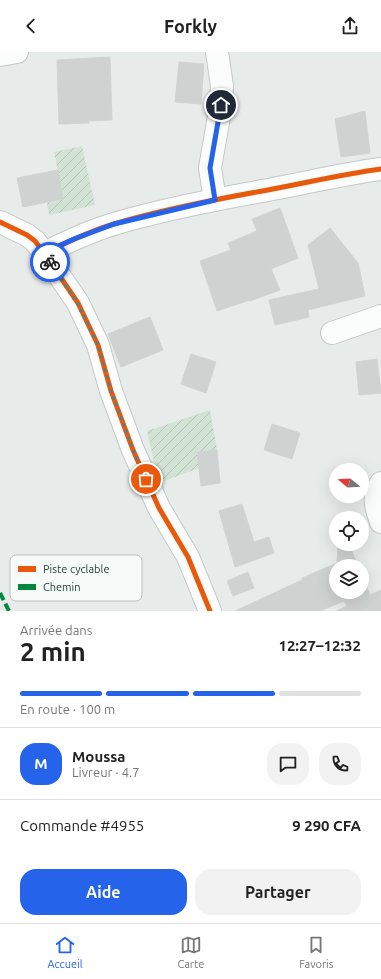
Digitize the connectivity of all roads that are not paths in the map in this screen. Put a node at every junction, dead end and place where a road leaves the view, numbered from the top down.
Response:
1 (17, 52) edge
2 (217, 52) edge
3 (0, 55) edge
4 (381, 170) edge
5 (215, 200) junction
6 (0, 222) edge
7 (44, 253) junction
8 (381, 316) edge
9 (332, 333) dead end
10 (381, 483) edge
11 (381, 522) edge
12 (210, 611) edge

1 - 3 street
2 - 5 street
4 - 5 street
5 - 7 street
6 - 7 street
7 - 12 street
8 - 9 street
10 - 11 street

